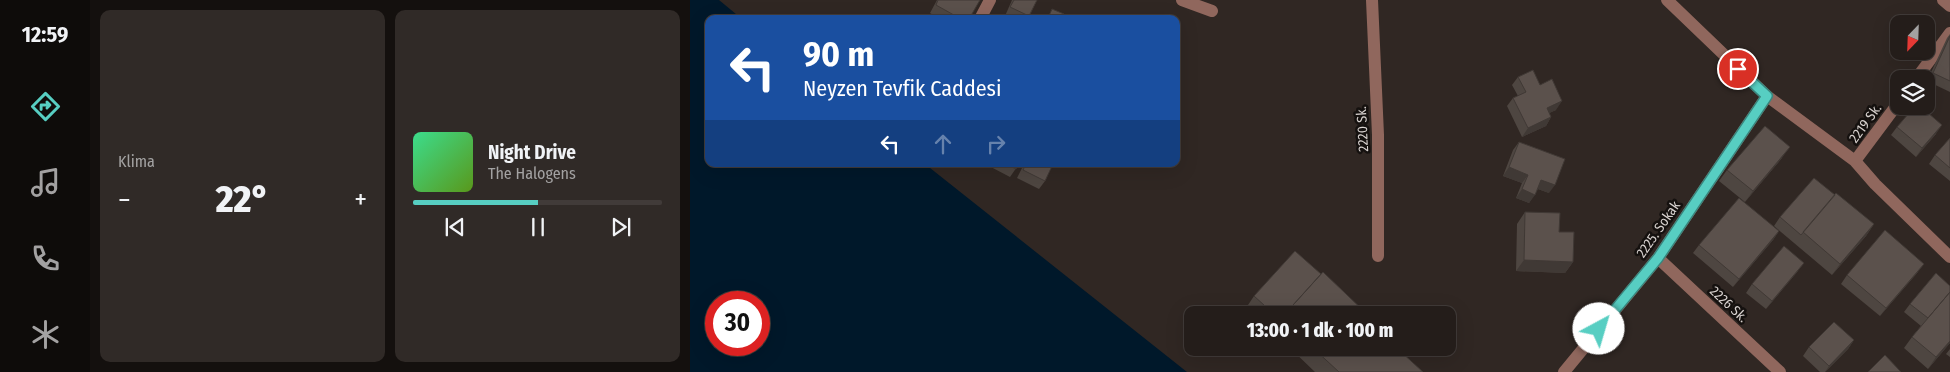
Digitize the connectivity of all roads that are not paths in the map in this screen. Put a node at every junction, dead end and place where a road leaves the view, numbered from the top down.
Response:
1 (990, 0) edge
2 (1182, 0) edge
3 (1372, 0) edge
4 (1667, 0) edge
5 (1943, 0) edge
6 (1950, 6) edge
7 (1212, 11) dead end
8 (982, 15) edge
9 (1950, 33) edge
10 (1923, 70) edge
11 (1767, 96) junction
12 (1890, 114) edge
13 (1856, 161) junction
14 (1378, 256) dead end
15 (1950, 257) edge
16 (1658, 258) junction
17 (1564, 372) edge
18 (1780, 372) edge

1 - 8 street
2 - 7 street
3 - 14 street, 2220 Sk.
4 - 11 street
5 - 6 street
9 - 10 street
11 - 13 street
11 - 16 street, 2225. Sokak
12 - 13 street, 2219 Sk.
13 - 15 street
16 - 17 street, 2225. Sokak
16 - 18 street, 2226 Sk.

